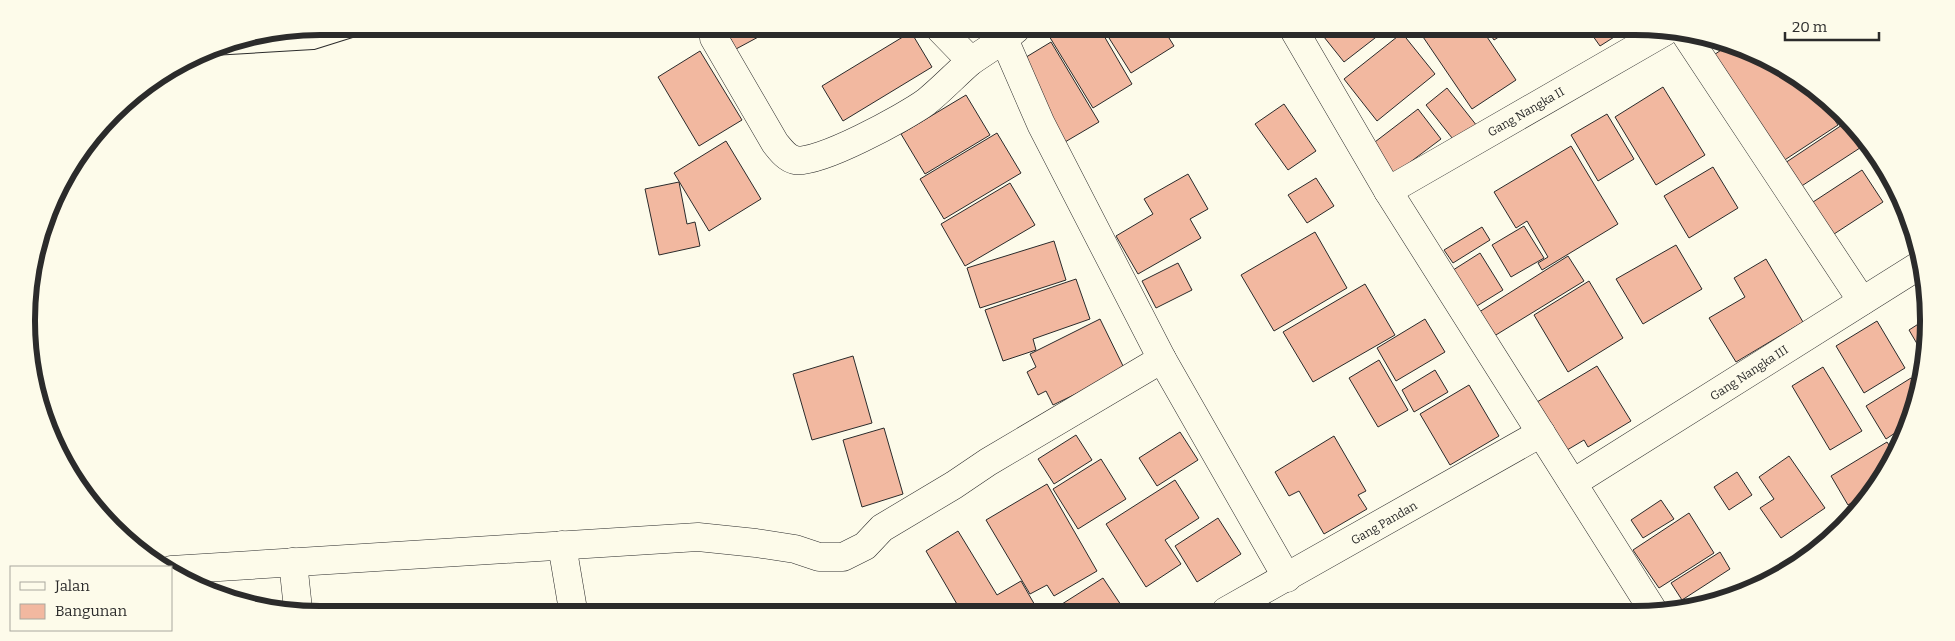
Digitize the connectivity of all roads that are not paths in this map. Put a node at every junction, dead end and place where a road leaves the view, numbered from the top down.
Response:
1 (335, 35) edge
2 (946, 35) edge
3 (1009, 35) edge
4 (1010, 35) edge
5 (1297, 35) edge
6 (1657, 36) edge
7 (714, 38) dead end
8 (1689, 40) edge
9 (243, 46) edge
10 (971, 61) junction
11 (1388, 191) junction
12 (1915, 268) edge
13 (1862, 301) junction
14 (1162, 359) junction
15 (1541, 432) junction
16 (1574, 483) junction
17 (562, 545) junction
18 (293, 562) junction
19 (180, 569) edge
20 (1288, 578) junction
21 (298, 605) edge
22 (1650, 605) edge
23 (572, 606) edge
24 (1235, 606) edge

1 - 9 lane
2 - 10 street
3 - 10 street
4 - 14 street
5 - 11 street
6 - 11 street, Gang Nangka II
7 - 10 street
8 - 13 street
11 - 15 street
12 - 13 street, Gang Nangka III
13 - 16 street, Gang Nangka III
14 - 17 street
14 - 20 street
15 - 16 street
15 - 20 street, Gang Pandan
16 - 22 street
17 - 18 street
17 - 23 street
18 - 19 street
18 - 21 street
20 - 24 street, Gang Pandan

